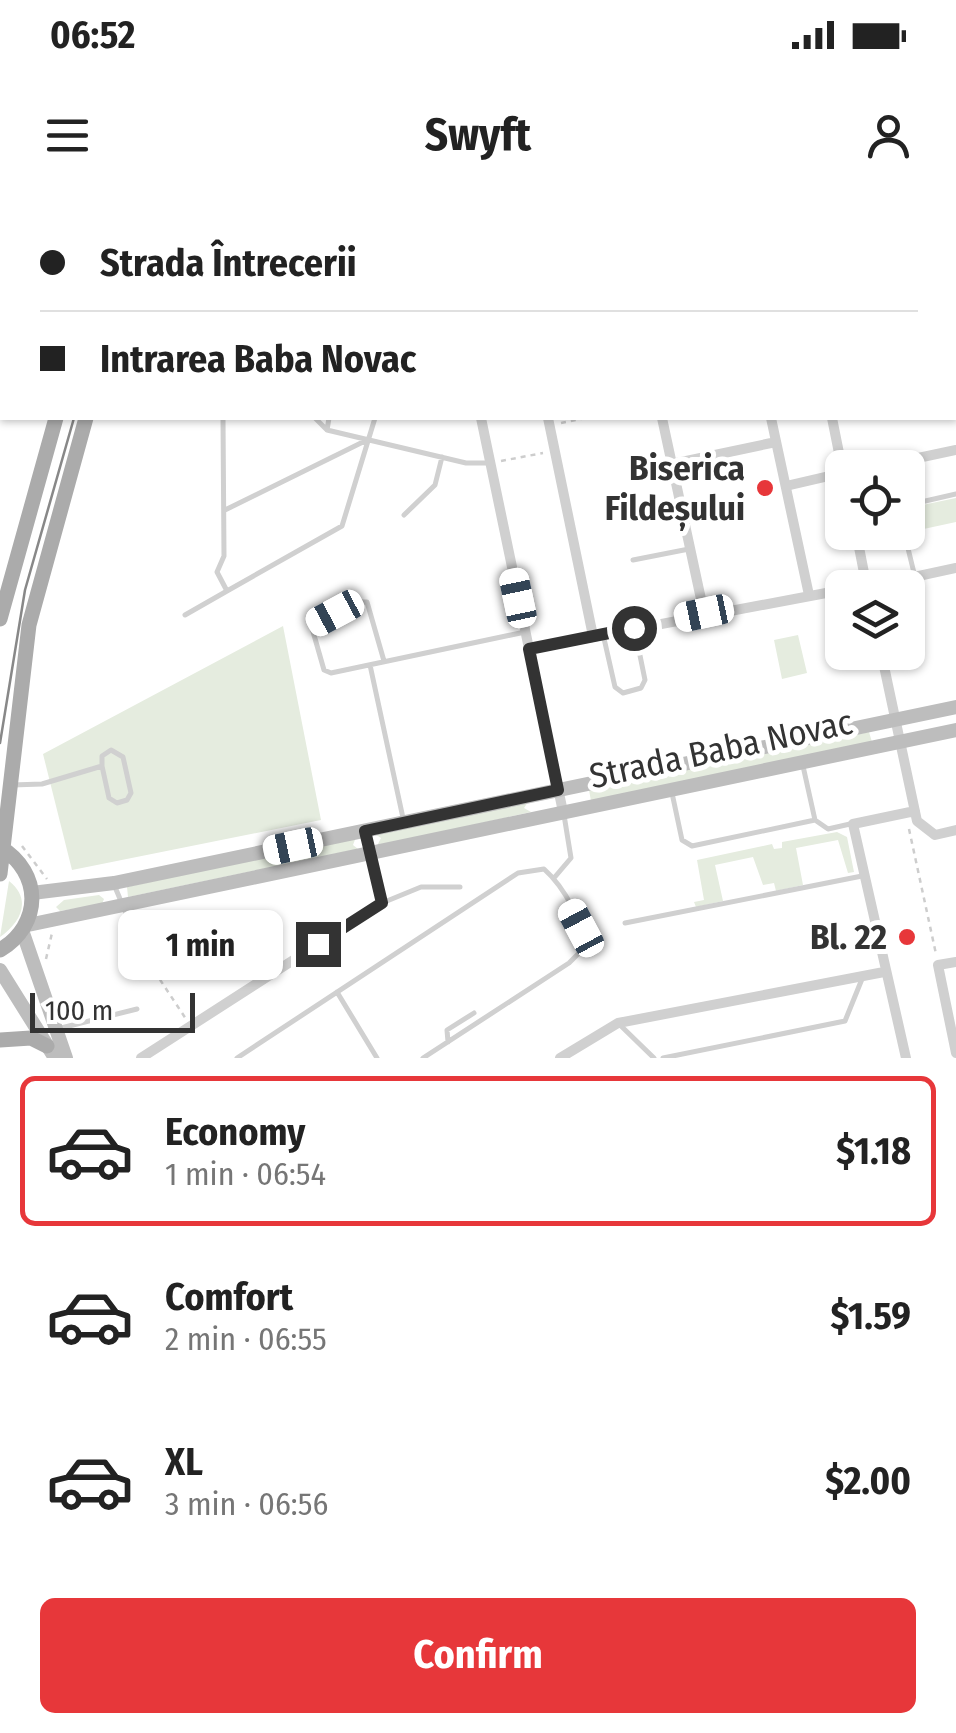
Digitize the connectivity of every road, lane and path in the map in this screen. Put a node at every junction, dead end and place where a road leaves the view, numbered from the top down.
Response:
1 (55, 420) edge
2 (85, 420) edge
3 (222, 420) edge
4 (317, 420) edge
5 (329, 420) edge
6 (374, 420) edge
7 (480, 420) edge
8 (662, 420) edge
9 (771, 420) edge
10 (832, 420) edge
11 (549, 421) edge
12 (327, 430) junction
13 (370, 438) junction
14 (776, 442) junction
15 (555, 450) junction
16 (838, 450) edge
17 (956, 450) edge
18 (442, 457) junction
19 (925, 457) edge
20 (490, 463) junction
21 (672, 464) junction
22 (825, 475) edge
23 (786, 486) junction
24 (956, 494) edge
25 (925, 501) edge
26 (224, 510) junction
27 (404, 515) dead end
28 (690, 549) junction
29 (633, 560) dead end
30 (956, 568) edge
31 (925, 575) edge
32 (227, 591) junction
33 (825, 592) edge
34 (809, 594) junction
35 (704, 613) junction
36 (185, 614) dead end
37 (0, 619) edge
38 (634, 628) junction
39 (525, 632) junction
40 (598, 635) junction
41 (529, 649) junction
42 (384, 662) junction
43 (370, 665) junction
44 (885, 670) edge
45 (956, 707) edge
46 (896, 721) junction
47 (956, 730) edge
48 (900, 742) junction
49 (802, 763) junction
50 (102, 766) junction
51 (9, 785) junction
52 (558, 790) junction
53 (671, 790) junction
54 (563, 812) junction
55 (910, 812) junction
56 (815, 820) junction
57 (404, 822) junction
58 (853, 824) junction
59 (956, 830) edge
60 (365, 831) junction
61 (2, 847) edge
62 (370, 853) junction
63 (0, 874) edge
64 (864, 876) junction
65 (554, 878) junction
66 (114, 883) junction
67 (460, 887) dead end
68 (32, 893) junction
69 (382, 903) junction
70 (121, 907) junction
71 (52, 920) junction
72 (625, 924) dead end
73 (26, 929) junction
74 (0, 950) edge
75 (145, 958) joint
76 (956, 962) edge
77 (938, 965) junction
78 (0, 970) edge
79 (884, 972) junction
80 (38, 973) junction
81 (863, 977) junction
82 (337, 992) junction
83 (137, 1009) dead end
84 (474, 1013) dead end
85 (618, 1022) junction
86 (190, 1027) junction
87 (57, 1029) junction
88 (0, 1040) edge
89 (448, 1042) junction
90 (51, 1052) edge
91 (956, 1053) edge
92 (66, 1058) edge
93 (142, 1058) edge
94 (237, 1058) edge
95 (377, 1058) edge
96 (423, 1058) edge
97 (560, 1058) edge
98 (654, 1058) edge
99 (663, 1058) edge
100 (906, 1058) edge

1 - 37 main road
2 - 51 main road
3 - 26 lane
4 - 12 lane
5 - 12 lane
6 - 13 lane
7 - 20 street
8 - 21 street
9 - 14 street
10 - 16 street
11 - 15 street
12 - 13 lane
13 - 18 lane
13 - 26 lane
13 - 32 lane
14 - 21 street
14 - 23 street
15 - 20 path
15 - 40 street
17 - 19 street
18 - 20 lane
18 - 27 lane
20 - 39 street
21 - 28 street
22 - 23 street
23 - 34 street
24 - 25 lane
26 - 32 lane
28 - 29 lane
28 - 35 street
30 - 31 street
32 - 36 lane
33 - 34 street
34 - 35 street
35 - 38 street
38 - 40 street
38 - 40 lane
39 - 41 street
39 - 42 lane
40 - 41 street
41 - 52 street
42 - 43 lane
42 - 43 lane
43 - 57 lane
44 - 46 street
45 - 46 main road, Strada Baba Novac
46 - 48 street
46 - 52 main road, Strada Baba Novac
47 - 48 main road, Strada Baba Novac
48 - 49 main road, Strada Baba Novac
48 - 55 street
49 - 53 main road, Strada Baba Novac
49 - 56 lane
50 - 50 lane
50 - 51 lane
51 - 61 main road
52 - 54 street
52 - 57 main road, Strada Baba Novac
53 - 54 main road, Strada Baba Novac
53 - 56 lane
54 - 62 main road, Strada Baba Novac
54 - 65 lane
55 - 58 street
55 - 59 street
55 - 77 path
56 - 58 lane
57 - 60 main road, Strada Baba Novac
58 - 64 street
60 - 62 street
60 - 66 main road, Strada Baba Novac
61 - 63 main road
61 - 68 main road
62 - 69 street
62 - 70 main road, Strada Baba Novac
64 - 72 lane
64 - 79 street
65 - 82 lane
65 - 89 lane
66 - 68 main road, Strada Baba Novac
66 - 70 lane
67 - 69 lane
68 - 73 main road
69 - 86 street
70 - 71 main road, Strada Baba Novac
70 - 75 lane
71 - 73 main road, Strada Baba Novac
71 - 80 path
73 - 74 main road
73 - 80 main road
75 - 86 path
76 - 77 street
77 - 91 street
78 - 90 main road
79 - 81 street
79 - 100 street
80 - 87 main road
81 - 85 street
81 - 99 lane
82 - 94 lane
82 - 95 lane
83 - 87 lane
84 - 89 lane
85 - 97 street
85 - 98 lane
86 - 93 street
87 - 92 main road
88 - 90 main road
89 - 96 lane

